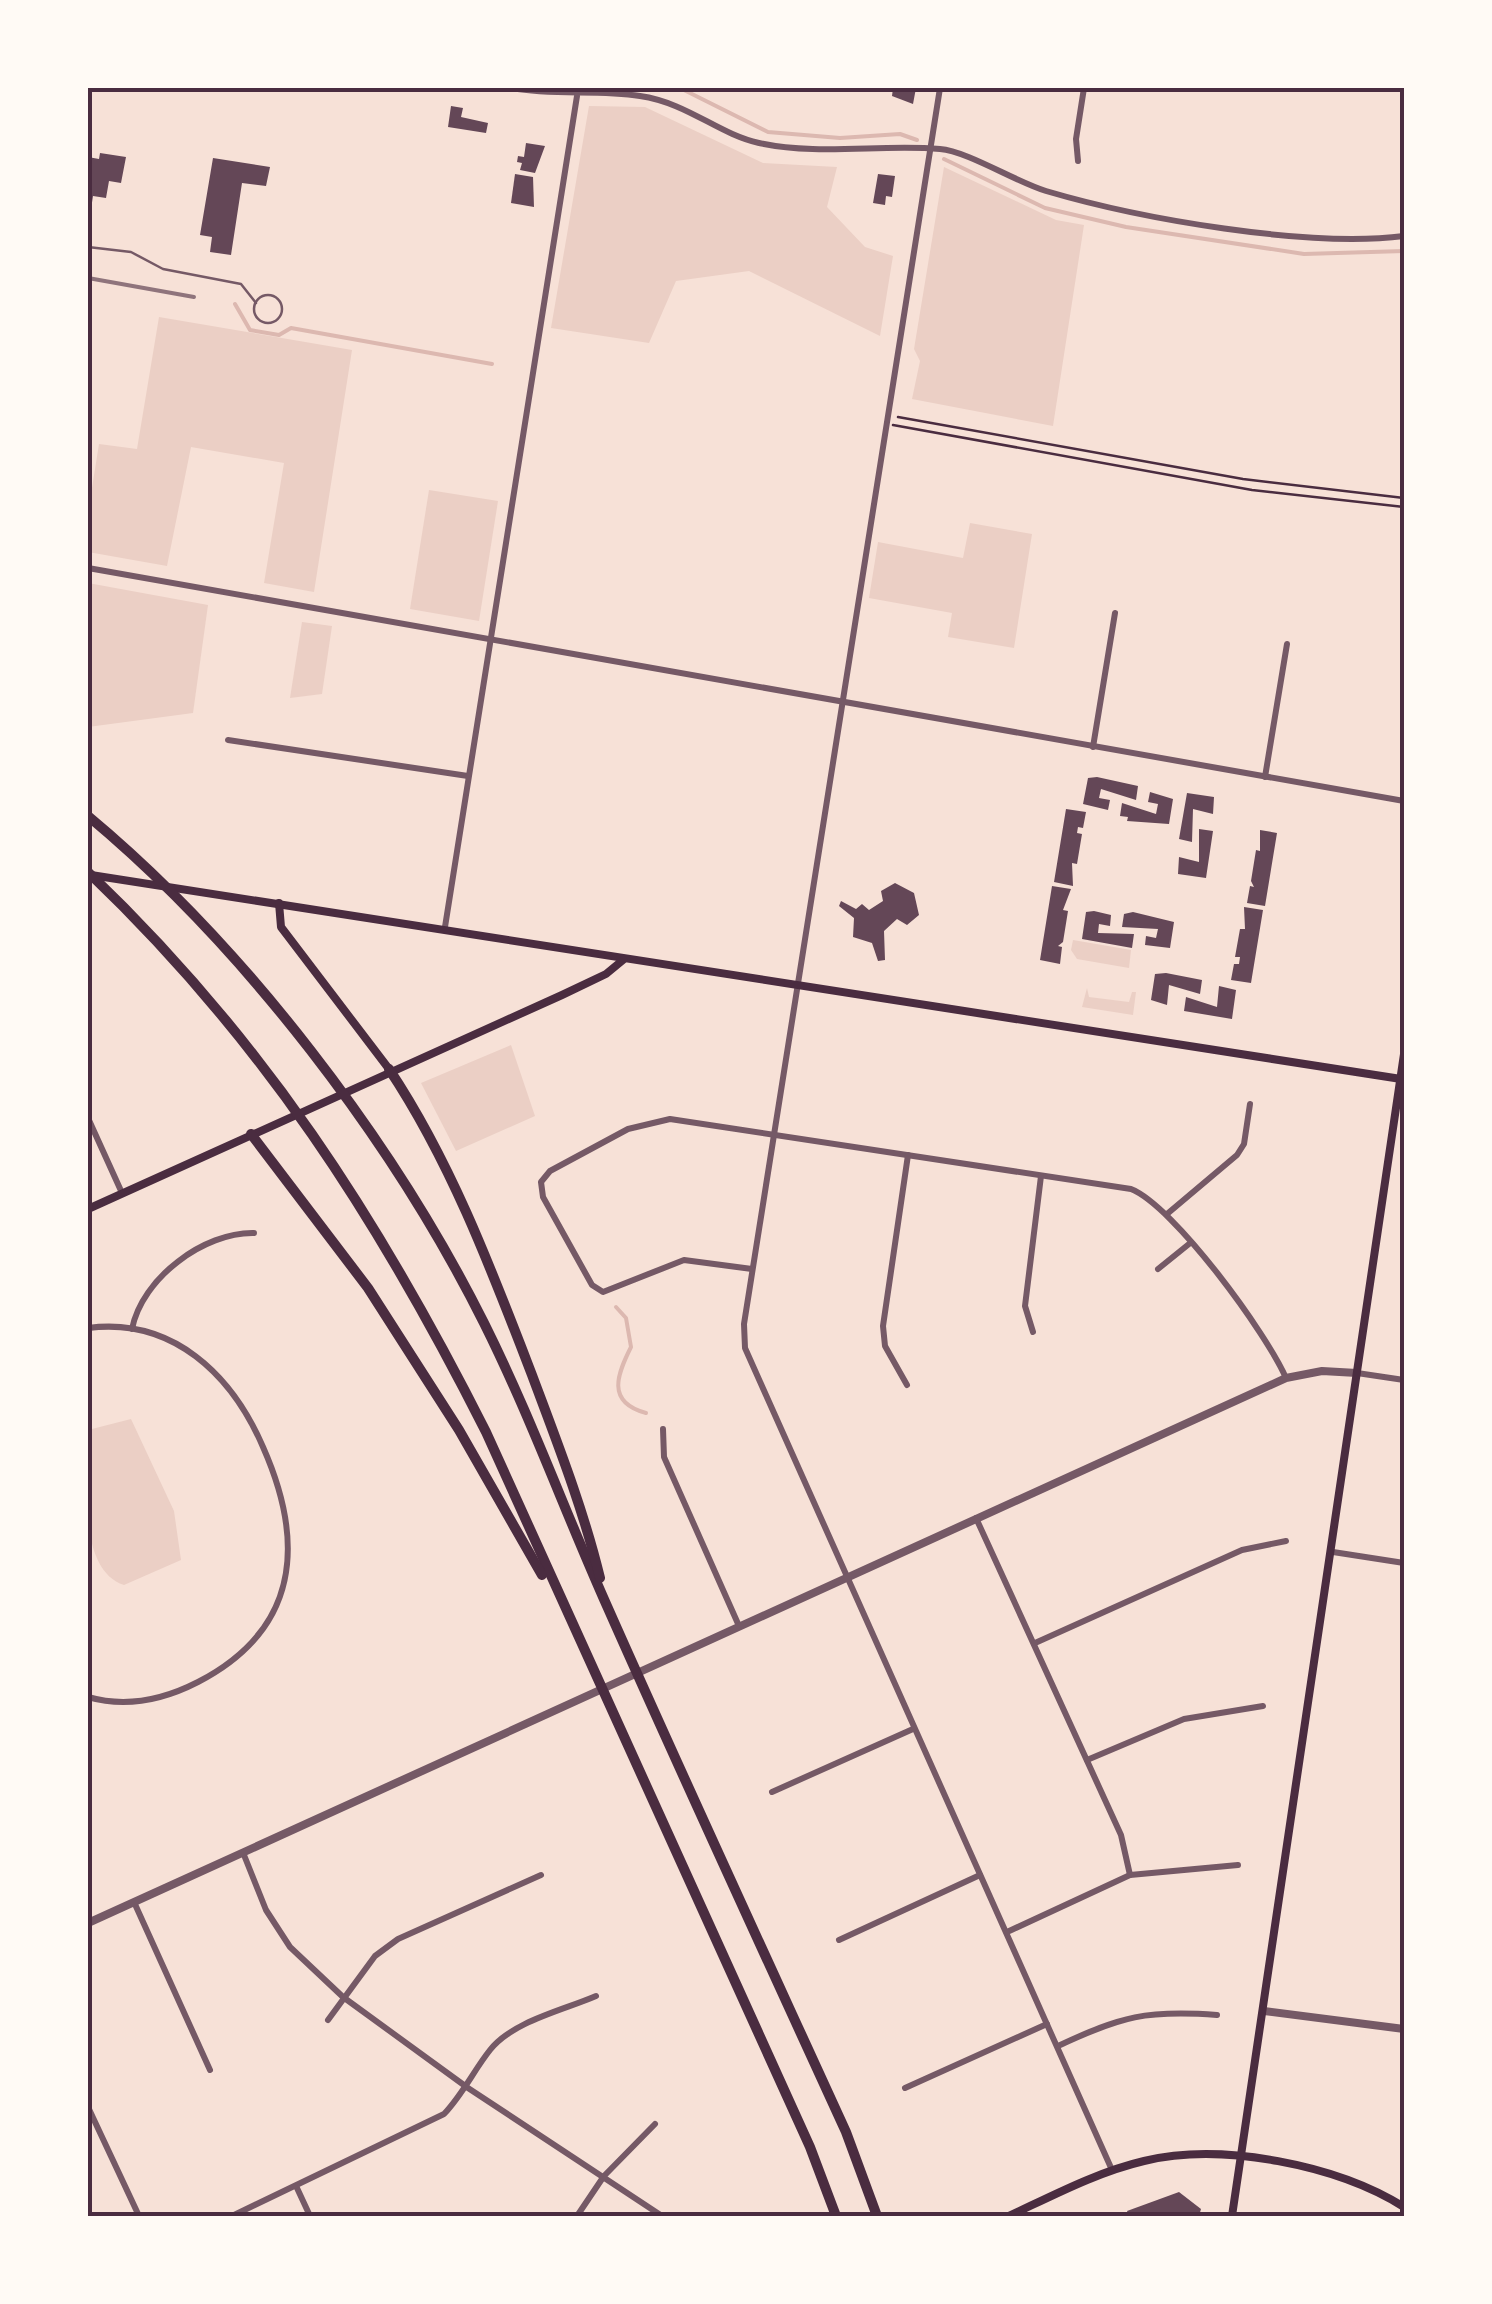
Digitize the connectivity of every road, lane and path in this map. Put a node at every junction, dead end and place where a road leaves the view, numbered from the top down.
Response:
1 (512, 88) edge
2 (940, 88) edge
3 (1084, 88) edge
4 (576, 96) junction
5 (930, 151) junction
6 (1078, 161) dead end
7 (1404, 236) edge
8 (88, 247) edge
9 (256, 304) junction
10 (886, 420) junction
11 (1404, 498) edge
12 (1404, 507) edge
13 (88, 568) edge
14 (1115, 614) dead end
15 (492, 640) junction
16 (1287, 644) dead end
17 (841, 703) junction
18 (228, 740) dead end
19 (1093, 748) junction
20 (468, 776) junction
21 (1265, 777) junction
22 (1404, 800) edge
23 (88, 816) edge
24 (88, 873) edge
25 (279, 903) junction
26 (446, 927) junction
27 (624, 960) junction
28 (796, 986) junction
29 (1404, 1054) edge
30 (389, 1069) junction
31 (1402, 1079) edge
32 (1250, 1104) dead end
33 (88, 1118) edge
34 (251, 1134) junction
35 (772, 1134) junction
36 (908, 1155) junction
37 (1041, 1176) junction
38 (122, 1193) junction
39 (88, 1209) edge
40 (1166, 1214) junction
41 (254, 1233) dead end
42 (1189, 1244) junction
43 (752, 1269) junction
44 (1158, 1269) dead end
45 (88, 1328) edge
46 (132, 1330) junction
47 (1032, 1332) dead end
48 (1356, 1372) junction
49 (1286, 1378) junction
50 (1404, 1380) edge
51 (907, 1385) dead end
52 (663, 1429) dead end
53 (976, 1518) junction
54 (1286, 1540) dead end
55 (1333, 1552) junction
56 (1404, 1563) edge
57 (845, 1578) junction
58 (608, 1608) junction
59 (569, 1623) junction
60 (739, 1626) junction
61 (1035, 1643) junction
62 (88, 1697) edge
63 (1263, 1706) dead end
64 (914, 1729) junction
65 (1088, 1760) junction
66 (772, 1792) dead end
67 (244, 1855) junction
68 (1238, 1865) dead end
69 (541, 1875) dead end
70 (980, 1875) junction
71 (1130, 1875) junction
72 (134, 1902) junction
73 (88, 1923) edge
74 (1008, 1932) junction
75 (838, 1940) dead end
76 (596, 1996) dead end
77 (344, 1997) junction
78 (1264, 2011) junction
79 (1217, 2016) dead end
80 (328, 2020) dead end
81 (1048, 2024) junction
82 (1404, 2029) edge
83 (1058, 2046) junction
84 (210, 2070) dead end
85 (468, 2088) junction
86 (905, 2088) dead end
87 (88, 2107) edge
88 (654, 2124) dead end
89 (1241, 2158) junction
90 (1112, 2170) junction
91 (604, 2176) junction
92 (297, 2188) junction
93 (1404, 2212) edge
94 (138, 2216) edge
95 (232, 2216) edge
96 (310, 2216) edge
97 (578, 2216) edge
98 (662, 2216) edge
99 (836, 2216) edge
100 (877, 2216) edge
101 (1009, 2216) edge
102 (1232, 2216) edge

1 - 4 street
2 - 5 street
3 - 6 street
4 - 5 street
4 - 15 street
5 - 7 street
5 - 10 street
8 - 9 lane
9 - 9 lane
10 - 11 path
10 - 12 path
10 - 17 street
13 - 15 street
14 - 19 street
15 - 17 street
15 - 20 street
16 - 21 street
17 - 19 street
17 - 28 street
18 - 20 street
19 - 21 street
20 - 26 street
21 - 22 street
23 - 58 highway
24 - 25 main road
24 - 59 highway
25 - 26 main road
25 - 30 main road
26 - 27 main road
27 - 28 main road
27 - 30 main road
28 - 31 main road
28 - 35 street
29 - 31 main road
30 - 34 main road
30 - 58 highway
31 - 48 main road
32 - 40 street
33 - 38 street
34 - 38 main road
34 - 59 highway
35 - 36 street
35 - 43 street
35 - 43 street
36 - 37 street
36 - 51 street
37 - 40 street
37 - 47 street
38 - 39 main road
40 - 42 street
41 - 46 street
42 - 44 street
42 - 49 street
43 - 57 street
45 - 46 street
46 - 62 street
48 - 49 street
48 - 50 street
48 - 55 main road
49 - 53 street
52 - 60 street
53 - 57 street
53 - 61 street
54 - 61 street
55 - 56 street
55 - 78 main road
57 - 60 street
57 - 64 street
58 - 100 highway
59 - 99 highway
60 - 67 street
61 - 65 street
63 - 65 street
64 - 66 street
64 - 70 street
65 - 71 street
67 - 72 street
67 - 77 street
68 - 71 street
69 - 77 street
70 - 74 street
70 - 75 street
71 - 74 street
72 - 73 street
72 - 84 street
74 - 81 street
76 - 85 street
77 - 80 street
77 - 85 street
78 - 82 street
78 - 89 main road
79 - 83 street
81 - 83 street
81 - 86 street
83 - 90 street
85 - 91 street
85 - 92 street
87 - 94 street
88 - 91 street
89 - 90 main road
89 - 93 main road
89 - 102 main road
90 - 101 main road
91 - 97 street
91 - 98 street
92 - 95 street
92 - 96 street

